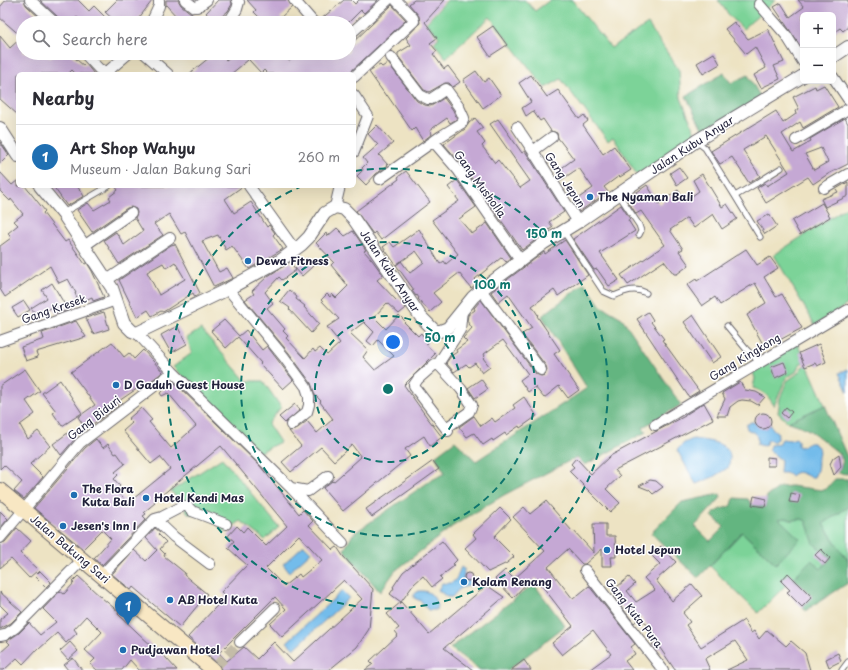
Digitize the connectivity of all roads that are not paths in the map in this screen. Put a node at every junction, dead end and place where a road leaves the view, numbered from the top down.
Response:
1 (30, 0) edge
2 (159, 0) edge
3 (185, 0) edge
4 (237, 0) edge
5 (294, 0) edge
6 (388, 0) edge
7 (396, 0) edge
8 (204, 3) edge
9 (758, 4) dead end
10 (47, 16) edge
11 (154, 16) edge
12 (233, 16) edge
13 (308, 16) edge
14 (356, 29) edge
15 (848, 47) edge
16 (836, 55) edge
17 (391, 57) dead end
18 (800, 57) edge
19 (91, 60) edge
20 (121, 60) edge
21 (152, 60) edge
22 (107, 72) edge
23 (107, 72) edge
24 (166, 72) edge
25 (356, 75) edge
26 (800, 78) edge
27 (836, 81) edge
28 (846, 93) edge
29 (356, 99) edge
30 (848, 109) edge
31 (517, 127) dead end
32 (0, 128) edge
33 (552, 137) dead end
34 (796, 140) dead end
35 (433, 141) junction
36 (696, 141) junction
37 (356, 147) edge
38 (532, 151) junction
39 (16, 153) edge
40 (781, 168) dead end
41 (848, 174) edge
42 (380, 179) dead end
43 (42, 188) edge
44 (106, 188) edge
45 (250, 188) edge
46 (340, 188) edge
47 (824, 188) dead end
48 (618, 194) junction
49 (734, 196) junction
50 (335, 207) junction
51 (63, 214) junction
52 (131, 214) dead end
53 (578, 222) junction
54 (564, 231) junction
55 (639, 235) dead end
56 (760, 237) dead end
57 (170, 238) dead end
58 (84, 246) junction
59 (295, 250) junction
60 (521, 261) junction
61 (107, 280) junction
62 (228, 289) junction
63 (481, 290) junction
64 (646, 294) dead end
65 (116, 300) junction
66 (462, 310) junction
67 (848, 310) edge
68 (727, 326) dead end
69 (137, 333) junction
70 (0, 341) edge
71 (759, 362) junction
72 (438, 364) junction
73 (541, 370) dead end
74 (173, 372) junction
75 (291, 425) dead end
76 (655, 425) dead end
77 (328, 476) dead end
78 (291, 488) junction
79 (0, 490) edge
80 (23, 510) junction
81 (155, 519) junction
82 (226, 524) dead end
83 (0, 538) edge
84 (343, 543) dead end
85 (82, 560) junction
86 (210, 564) dead end
87 (585, 570) dead end
88 (101, 576) junction
89 (275, 608) dead end
90 (0, 636) edge
91 (240, 642) tunnel mouth
92 (848, 662) edge
93 (214, 668) edge
94 (848, 668) edge
95 (663, 670) edge
96 (842, 670) edge

1 - 10 street
2 - 11 street
3 - 8 street
4 - 12 street
5 - 13 street
6 - 14 street
7 - 25 street
9 - 18 street
15 - 16 street
17 - 35 street
19 - 23 street
20 - 22 street
21 - 24 street
26 - 36 street, Jalan Kubu Anyar
27 - 28 street
29 - 37 street
30 - 34 street
31 - 38 street, Gang Jepun
32 - 39 street
33 - 38 street, Gang Jepun
35 - 42 street
35 - 60 street, Gang Musholla
36 - 48 street, Jalan Kubu Anyar
36 - 49 lane
38 - 53 street, Gang Jepun
40 - 49 lane
41 - 47 street
43 - 51 street
44 - 51 lane
45 - 59 street
46 - 50 street
48 - 53 street, Jalan Kubu Anyar
48 - 55 lane
49 - 56 lane
50 - 59 street
50 - 66 street, Jalan Kubu Anyar
51 - 58 street
52 - 58 street
53 - 54 street, Jalan Kubu Anyar
54 - 60 street, Jalan Kubu Anyar
54 - 64 lane
57 - 61 street
58 - 61 street
59 - 62 street
60 - 63 street, Jalan Kubu Anyar
61 - 65 street
62 - 69 street
62 - 75 street
63 - 66 street, Jalan Kubu Anyar
63 - 73 street
65 - 69 street
65 - 70 street, Gang Kresek
66 - 72 street
67 - 71 street, Gang Kingkong
68 - 71 lane
69 - 74 street
71 - 76 street, Gang Kingkong
72 - 72 street
74 - 78 street
74 - 80 street, Gang Biduri
77 - 78 street
78 - 84 street
79 - 80 main road, Jalan Bakung Sari
80 - 83 street, Gang Biduri
80 - 85 main road, Jalan Bakung Sari
81 - 82 street
81 - 86 street
81 - 88 street
85 - 88 main road, Jalan Bakung Sari
85 - 90 street
87 - 95 street, Gang Kuta Pura
88 - 93 main road, Jalan Bakung Sari
89 - 91 street
92 - 96 lane
94 - 96 lane

